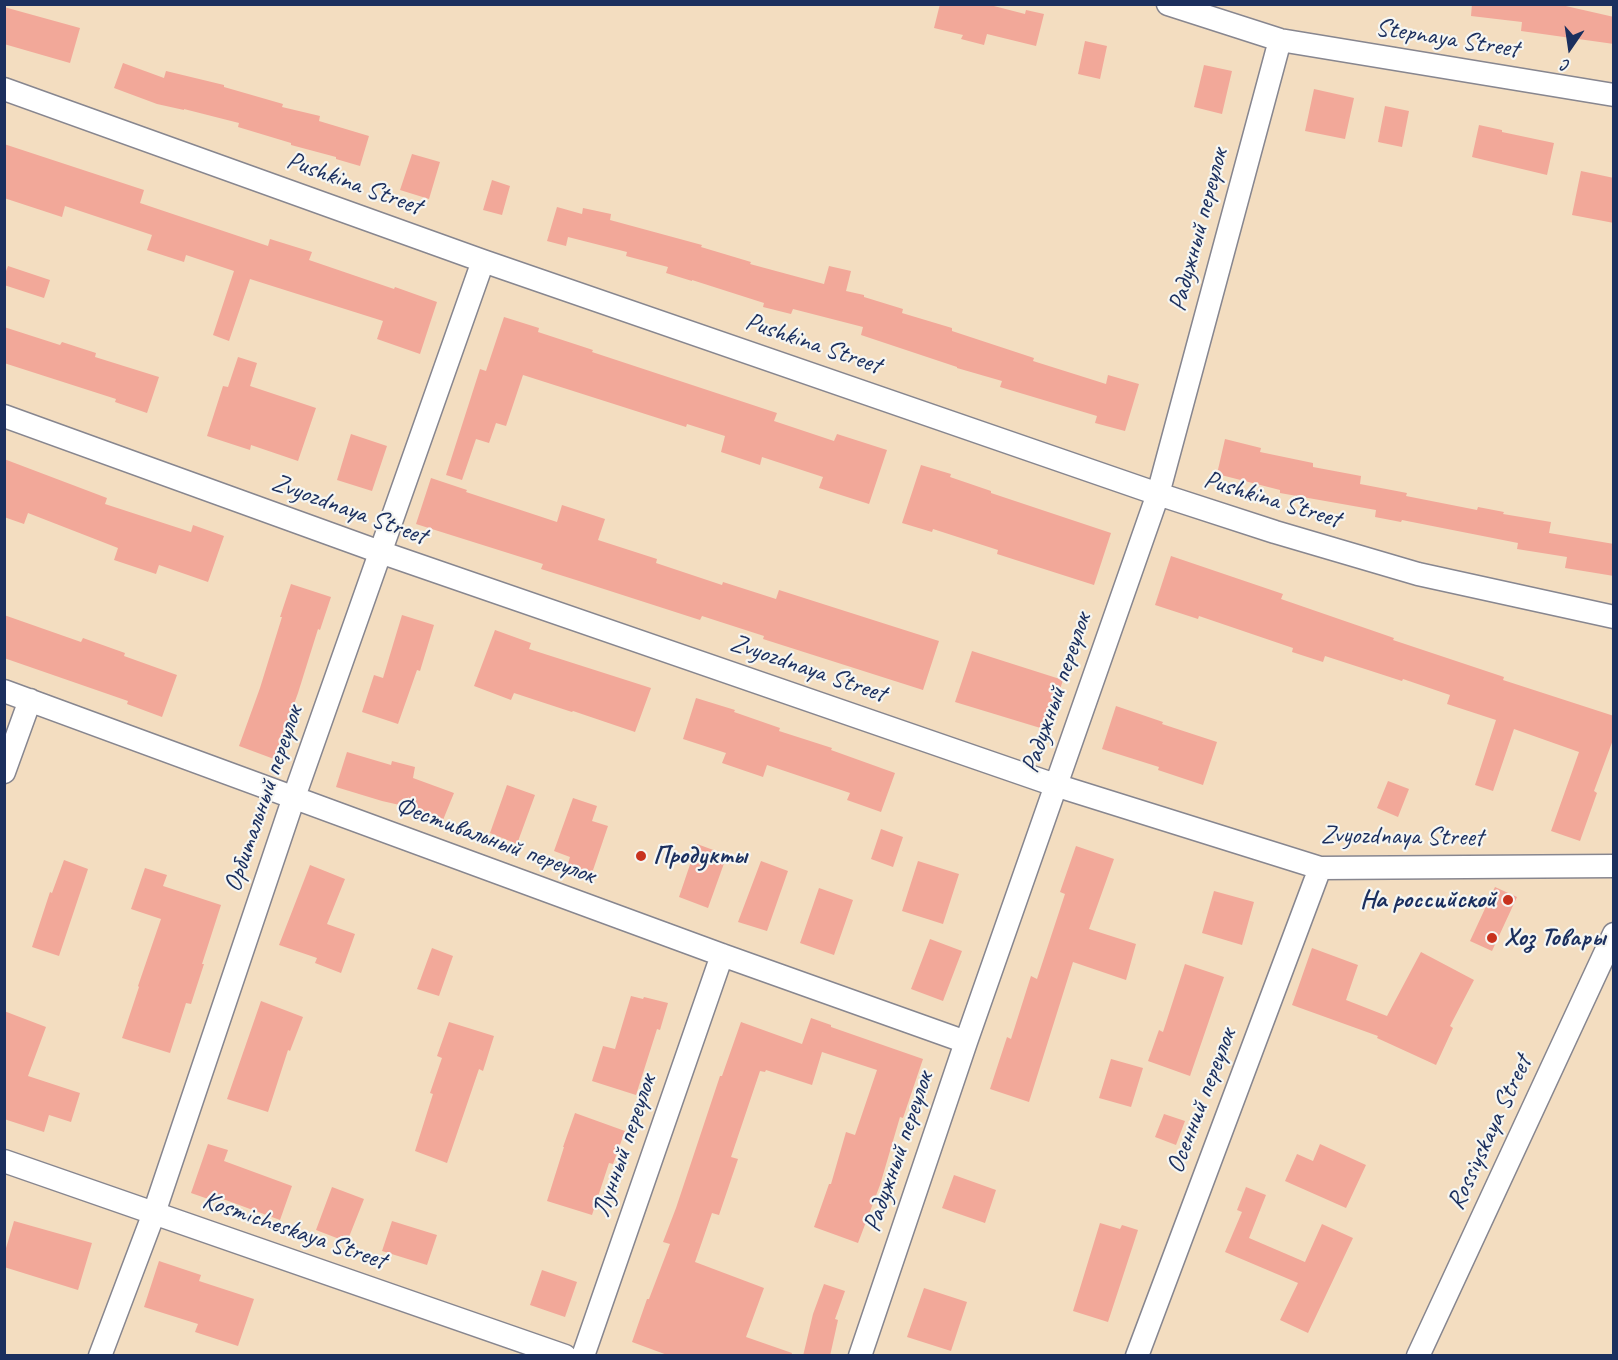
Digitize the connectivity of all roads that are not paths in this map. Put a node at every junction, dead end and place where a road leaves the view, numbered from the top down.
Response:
1 (1168, 4) edge
2 (1280, 40) junction
3 (4, 89) edge
4 (1614, 95) edge
5 (483, 261) junction
6 (4, 416) edge
7 (1158, 494) junction
8 (380, 552) junction
9 (1614, 617) edge
10 (4, 691) edge
11 (30, 700) junction
12 (4, 772) edge
13 (1055, 785) junction
14 (294, 797) junction
15 (1614, 866) edge
16 (1320, 868) junction
17 (1614, 934) edge
18 (722, 955) junction
19 (966, 1042) junction
20 (4, 1161) edge
21 (154, 1213) junction
22 (99, 1356) edge
23 (565, 1356) edge
24 (583, 1356) edge
25 (860, 1356) edge
26 (1137, 1356) edge
27 (1418, 1356) edge

1 - 2 street, Stepnaya Street
2 - 4 street, Stepnaya Street
2 - 7 street, Радужный переулок
3 - 5 street, Pushkina Street
5 - 7 street, Pushkina Street
5 - 8 street, Орбитальный переулок
6 - 8 street, Zvyozdnaya Street
7 - 9 street, Pushkina Street
7 - 13 street, Радужный переулок
8 - 13 street, Zvyozdnaya Street
8 - 14 street, Орбитальный переулок
10 - 11 street, Фестивальный переулок
11 - 12 street
11 - 14 street, Фестивальный переулок
13 - 16 street, Zvyozdnaya Street
13 - 19 street, Радужный переулок
14 - 18 street, Фестивальный переулок
14 - 21 street, Орбитальный переулок
15 - 16 street, Zvyozdnaya Street
16 - 26 street, Осенний переулок
17 - 27 street, Rossiyskaya Street
18 - 19 street, Фестивальный переулок
18 - 24 street, Лунный переулок
19 - 25 street, Радужный переулок
20 - 21 street, Kosmicheskaya Street
21 - 22 street, Орбитальный переулок
21 - 23 street, Kosmicheskaya Street

